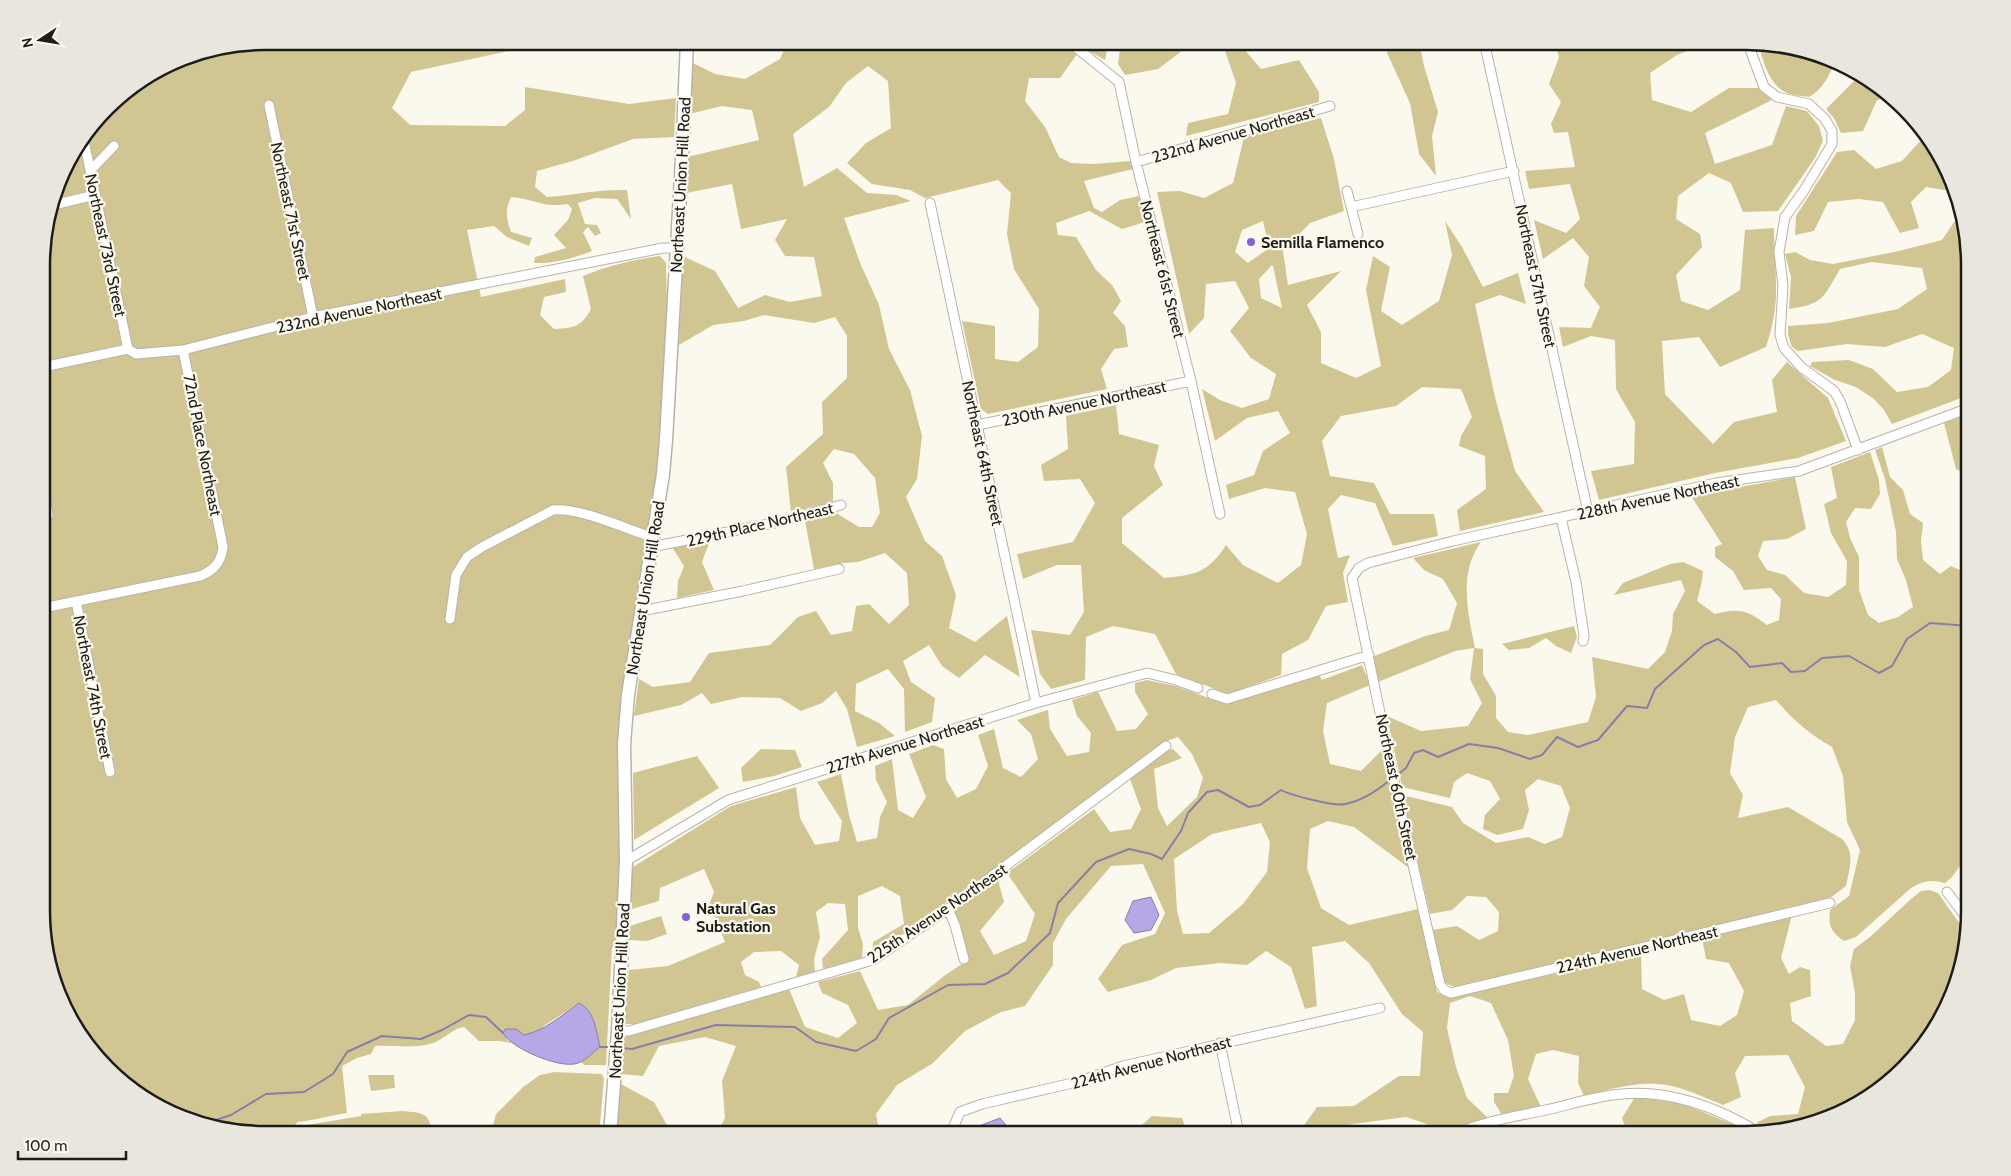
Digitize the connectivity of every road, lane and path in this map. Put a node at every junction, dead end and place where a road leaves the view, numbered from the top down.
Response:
1 (687, 50) edge
2 (1079, 50) edge
3 (1486, 50) edge
4 (1750, 50) edge
5 (269, 105) dead end
6 (1330, 106) dead end
7 (114, 146) dead end
8 (85, 147) edge
9 (1136, 162) junction
10 (90, 171) junction
11 (1514, 171) junction
12 (1347, 192) dead end
13 (95, 195) junction
14 (59, 203) edge
15 (930, 203) dead end
16 (1351, 207) junction
17 (1358, 234) dead end
18 (677, 248) junction
19 (313, 318) junction
20 (128, 349) junction
21 (183, 350) junction
22 (50, 366) edge
23 (1191, 381) junction
24 (1961, 411) edge
25 (977, 425) junction
26 (1858, 450) junction
27 (841, 505) dead end
28 (1588, 512) junction
29 (1220, 514) dead end
30 (1561, 518) junction
31 (652, 538) junction
32 (839, 569) dead end
33 (1352, 583) joint
34 (76, 601) junction
35 (50, 607) edge
36 (641, 611) junction
37 (450, 619) dead end
38 (1583, 641) dead end
39 (1369, 655) junction
40 (1198, 688) dead end
41 (1212, 694) dead end
42 (1036, 703) junction
43 (1166, 746) dead end
44 (110, 772) dead end
45 (626, 862) junction
46 (1947, 892) dead end
47 (1830, 903) dead end
48 (948, 909) junction
49 (1961, 911) edge
50 (964, 959) dead end
51 (1444, 990) joint
52 (1380, 1008) dead end
53 (618, 1031) junction
54 (1220, 1042) junction
55 (611, 1126) edge
56 (953, 1126) edge
57 (1237, 1126) edge
58 (1479, 1126) edge
59 (1749, 1126) edge

1 - 18 street, Northeast Union Hill Road
2 - 9 street, Northeast 61st Street
3 - 11 street, Northeast 57th Street
4 - 26 street
5 - 19 street, Northeast 71st Street
6 - 9 street, 232nd Avenue Northeast
7 - 10 street
8 - 10 street, Northeast 73rd Street
9 - 23 street, Northeast 61st Street
10 - 13 street, Northeast 73rd Street
11 - 16 street
11 - 28 street, Northeast 57th Street
12 - 16 street
13 - 14 street
13 - 20 street, Northeast 73rd Street
15 - 25 street, Northeast 64th Street
16 - 17 street
18 - 19 street, 232nd Avenue Northeast
18 - 31 street, Northeast Union Hill Road
19 - 21 street, 232nd Avenue Northeast
20 - 21 street, 232nd Avenue Northeast
20 - 22 street, 232nd Avenue Northeast
21 - 34 street, 72nd Place Northeast
23 - 25 street, 230th Avenue Northeast
23 - 29 street, Northeast 61st Street
24 - 26 street, 228th Avenue Northeast
25 - 42 street, Northeast 64th Street
26 - 28 street, 228th Avenue Northeast
27 - 31 street, 229th Place Northeast
28 - 30 street, 228th Avenue Northeast
30 - 33 street, 228th Avenue Northeast
30 - 38 street
31 - 36 street, Northeast Union Hill Road
31 - 37 street, 229th Place Northeast
32 - 36 street
33 - 39 street, Northeast 60th Street
34 - 35 street
34 - 44 street, Northeast 74th Street
36 - 45 street, Northeast Union Hill Road
39 - 41 street
39 - 51 street, Northeast 60th Street
40 - 42 street, 227th Avenue Northeast
42 - 45 street, 227th Avenue Northeast
43 - 48 street, 225th Avenue Northeast
45 - 53 street, Northeast Union Hill Road
46 - 49 street
47 - 51 street, 224th Avenue Northeast
48 - 50 street
48 - 53 street, 225th Avenue Northeast
52 - 54 street, 224th Avenue Northeast
53 - 55 street, Northeast Union Hill Road
54 - 56 street, 224th Avenue Northeast
54 - 57 street
58 - 59 street

